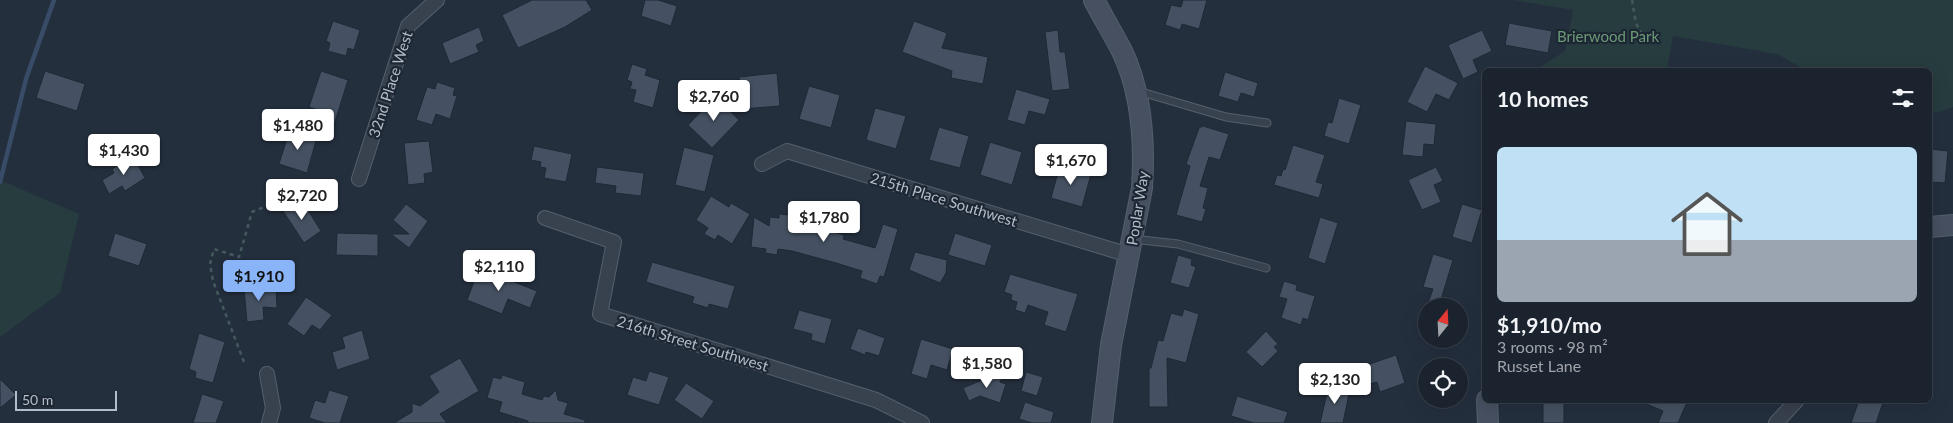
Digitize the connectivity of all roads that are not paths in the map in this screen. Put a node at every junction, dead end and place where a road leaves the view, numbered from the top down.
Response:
1 (437, 0) edge
2 (1094, 0) edge
3 (1135, 90) junction
4 (1267, 123) dead end
5 (762, 164) dead end
6 (359, 179) dead end
7 (545, 218) dead end
8 (1953, 226) edge
9 (1932, 227) edge
10 (1130, 247) junction
11 (1266, 268) dead end
12 (267, 374) dead end
13 (1488, 403) edge
14 (1794, 403) edge
15 (269, 423) edge
16 (922, 423) edge
17 (1102, 423) edge
18 (1488, 423) edge
19 (1776, 423) edge

1 - 6 street, 32nd Place West
2 - 3 main road, Poplar Way
3 - 4 lane
3 - 10 main road, Poplar Way
5 - 10 street, 215th Place Southwest
7 - 16 street, 216th Street Southwest
8 - 9 main road
10 - 11 lane
10 - 17 main road, Poplar Way
12 - 15 street
13 - 18 main road
14 - 19 street

